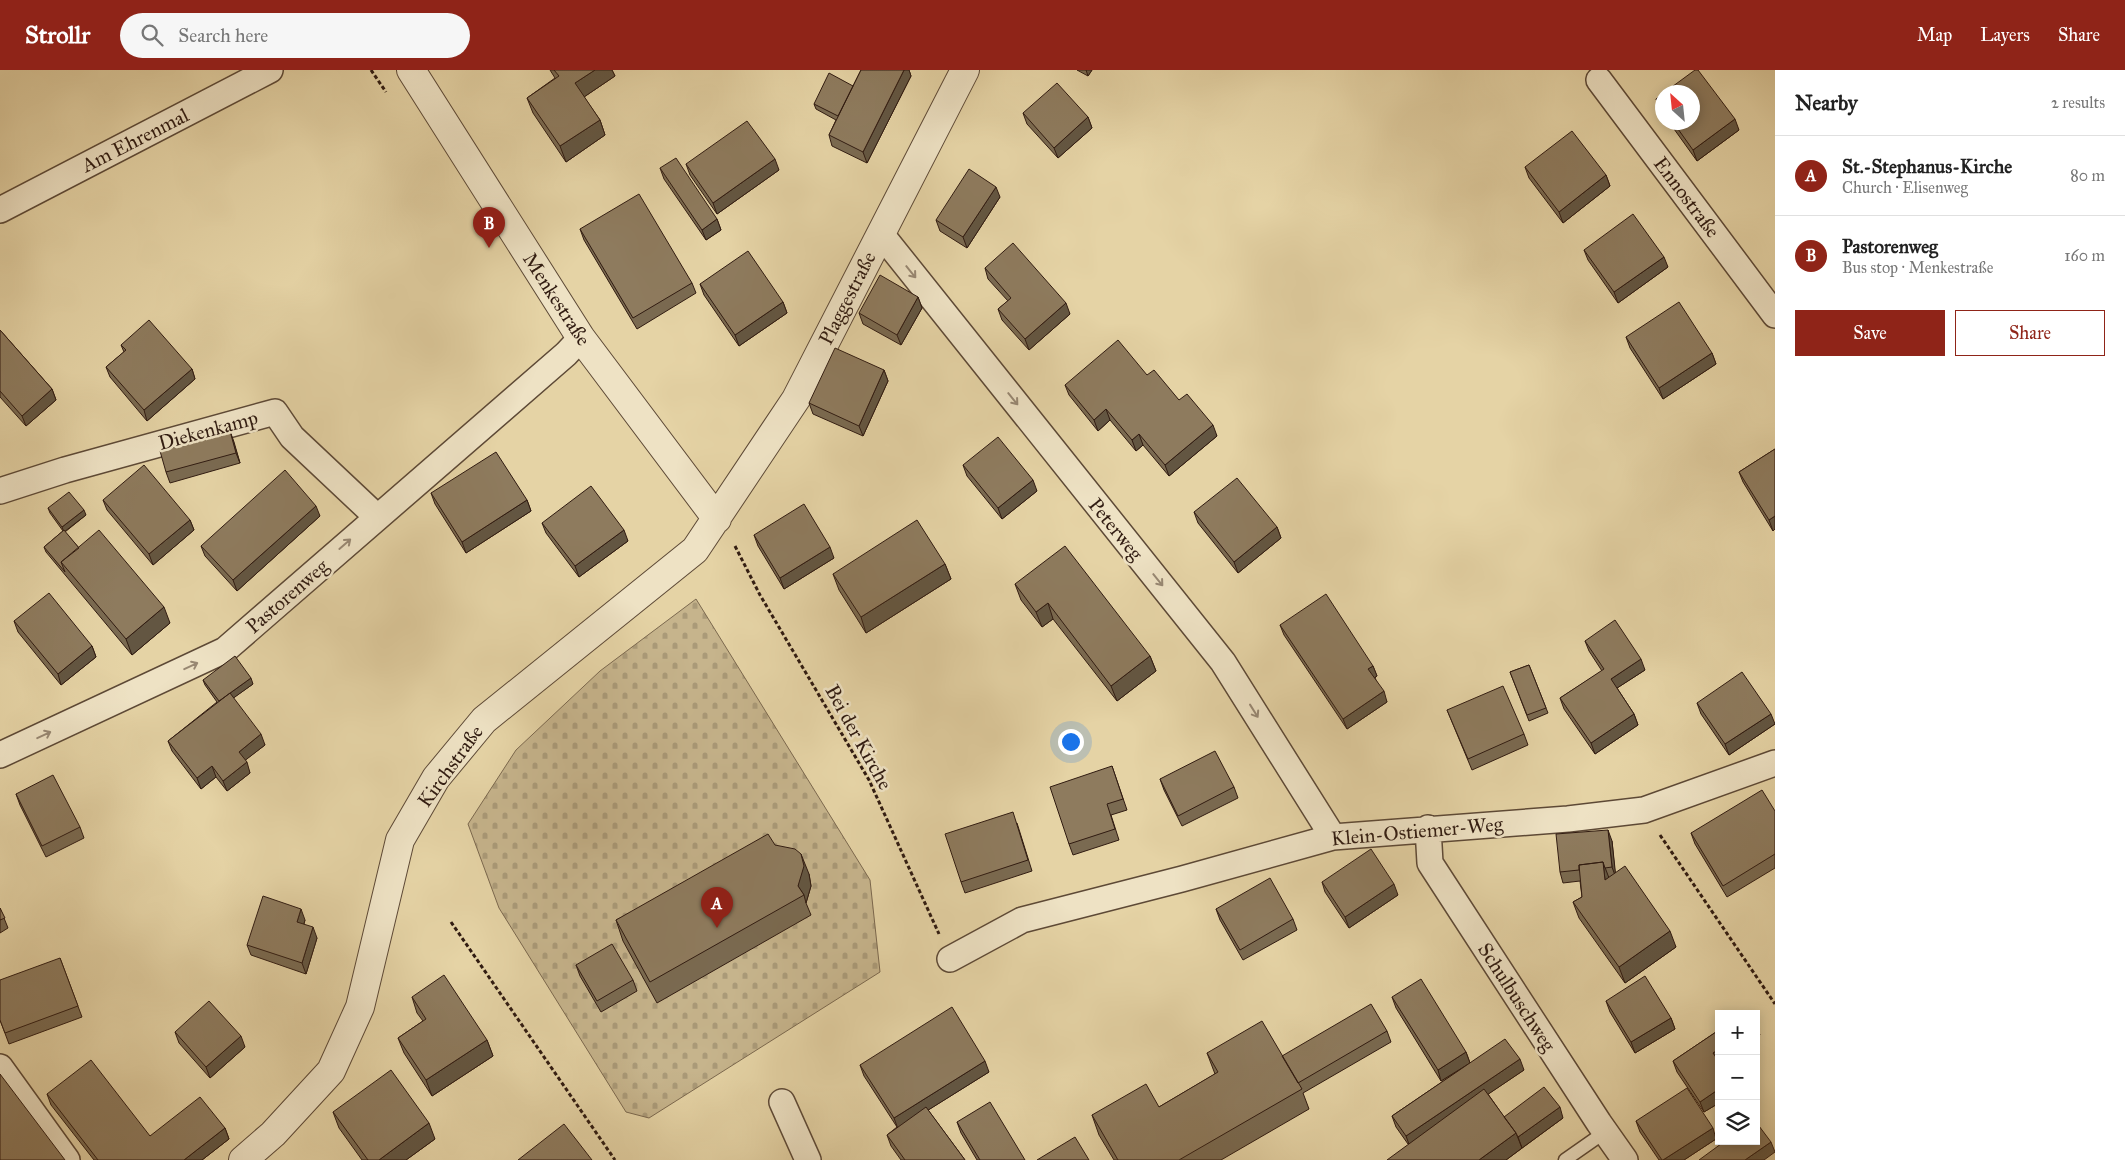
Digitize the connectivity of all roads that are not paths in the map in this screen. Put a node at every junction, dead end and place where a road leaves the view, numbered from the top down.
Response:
1 (270, 70) edge
2 (411, 70) edge
3 (965, 70) edge
4 (1599, 80) dead end
5 (0, 210) edge
6 (881, 234) junction
7 (1775, 315) edge
8 (581, 338) junction
9 (0, 491) edge
10 (376, 517) junction
11 (717, 519) junction
12 (0, 755) edge
13 (1775, 763) edge
14 (1428, 828) junction
15 (1333, 836) junction
16 (950, 960) road end
17 (0, 1067) edge
18 (782, 1102) dead end
19 (1605, 1132) junction
20 (67, 1160) edge
21 (244, 1160) edge
22 (808, 1160) edge
23 (1565, 1160) edge
24 (1625, 1160) edge

1 - 5 street, Am Ehrenmal
2 - 8 street, Menkestraße
3 - 6 street, Plaggestraße
4 - 7 street, Ennostraße
6 - 11 street, Plaggestraße
6 -> 15 street, Peterweg
8 - 10 street, Pastorenweg
8 - 11 street, Menkestraße
9 - 10 street, Diekenkamp
12 -> 10 street, Pastorenweg
11 - 21 street, Kirchstraße
13 - 14 street, Klein-Ostiemer-Weg
14 - 15 street, Klein-Ostiemer-Weg
14 - 19 street, Schulbuschweg
15 - 16 street, Klein-Ostiemer-Weg
17 - 20 street
18 - 22 street
19 - 23 lane
19 - 24 street, Schulbuschweg

